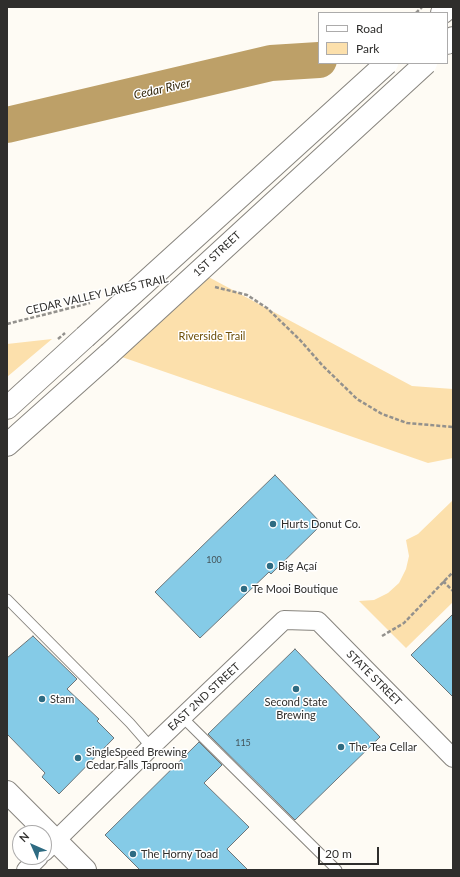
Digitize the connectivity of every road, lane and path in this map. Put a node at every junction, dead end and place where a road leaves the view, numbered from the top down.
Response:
1 (386, 64) edge
2 (425, 64) edge
3 (209, 285) dead end
4 (96, 302) dead end
5 (7, 324) edge
6 (7, 408) edge
7 (453, 428) edge
8 (7, 444) edge
9 (453, 572) edge
10 (443, 581) junction
11 (453, 591) edge
12 (7, 599) edge
13 (284, 620) joint
14 (382, 636) dead end
15 (182, 717) junction
16 (151, 747) junction
17 (453, 758) edge
18 (7, 792) edge
19 (33, 825) edge
20 (52, 844) edge
21 (52, 847) edge
22 (85, 870) edge
23 (337, 870) edge

1 - 6 main road, bridge
2 - 8 main road, 1ST STREET, bridge
3 - 7 path
4 - 5 path, CEDAR VALLEY LAKES TRAIL
9 - 10 path
10 - 11 path
10 - 14 path
12 - 16 lane
13 - 15 street, EAST 2ND STREET
13 - 17 street, STATE STREET
15 - 16 street, EAST 2ND STREET
15 - 23 lane
16 - 20 street, EAST 2ND STREET
18 - 19 main road
21 - 22 main road

